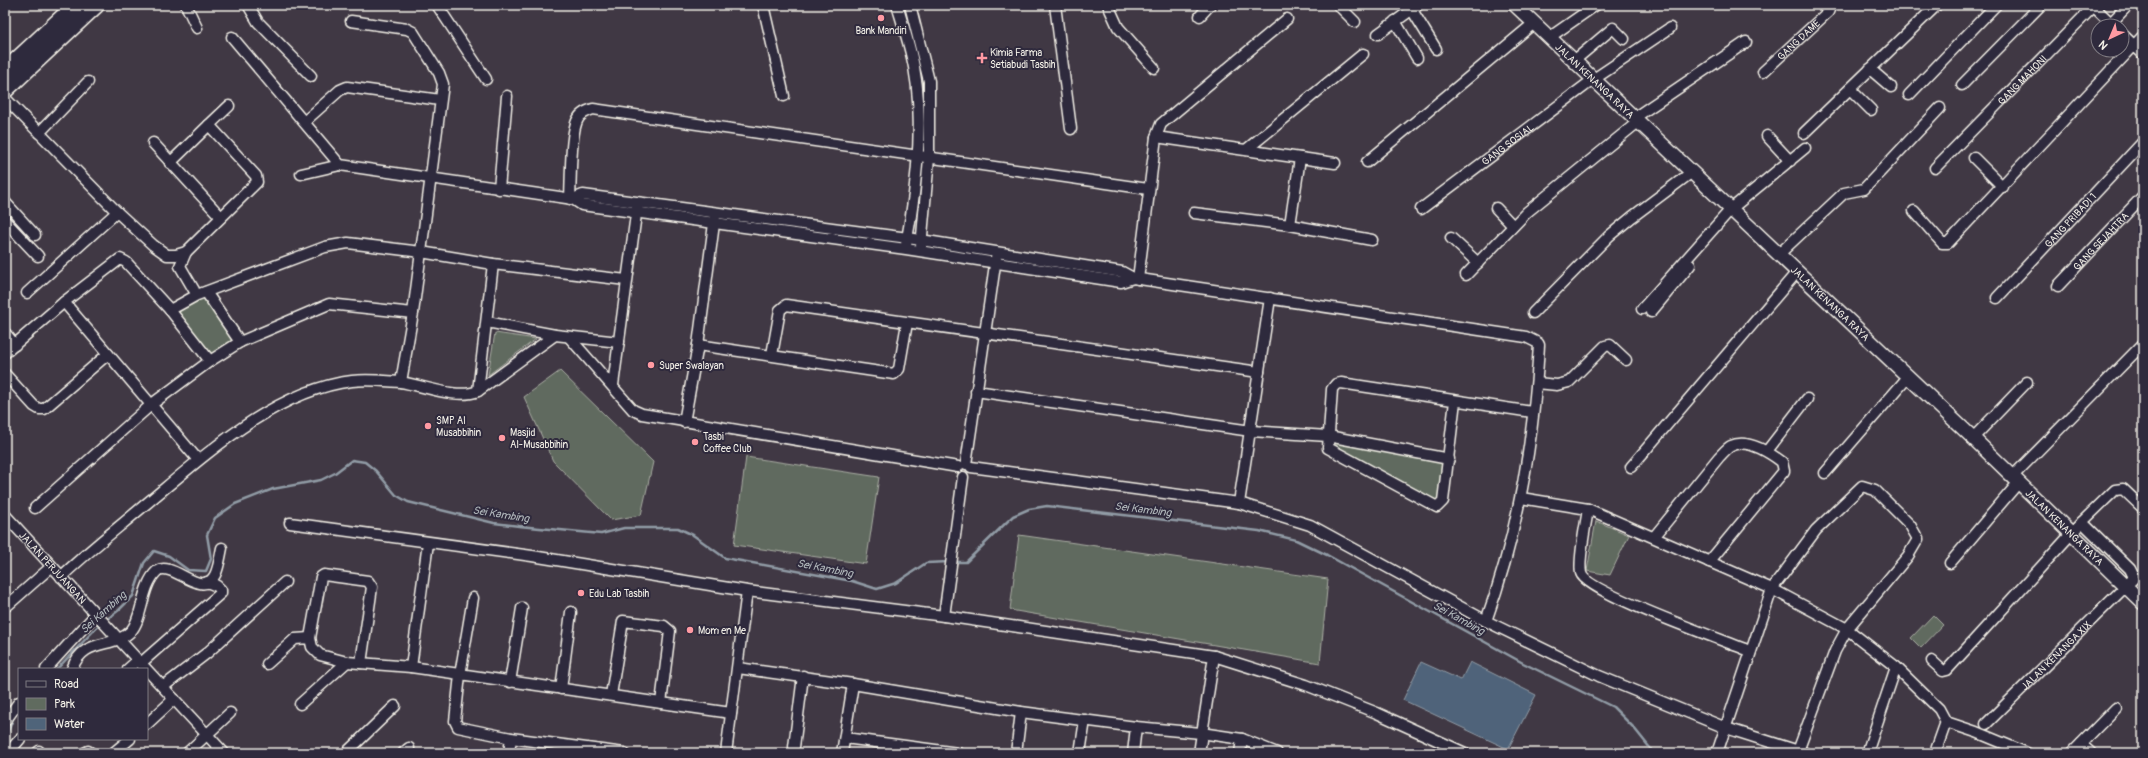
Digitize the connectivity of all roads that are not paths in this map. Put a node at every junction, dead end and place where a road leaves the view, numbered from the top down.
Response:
1 (76, 5) edge
2 (96, 5) edge
3 (186, 5) edge
4 (248, 5) edge
5 (438, 5) edge
6 (763, 5) edge
7 (896, 5) edge
8 (910, 5) edge
9 (1055, 5) edge
10 (1108, 5) edge
11 (1210, 5) edge
12 (1338, 5) edge
13 (1515, 5) edge
14 (1596, 5) edge
15 (1831, 5) edge
16 (1937, 5) edge
17 (1996, 5) edge
18 (2041, 5) edge
19 (2128, 5) edge
20 (2093, 6) edge
21 (1415, 7) edge
22 (1200, 16) dead end
23 (2106, 18) edge
24 (2118, 18) edge
25 (1287, 19) dead end
26 (915, 20) junction
27 (351, 21) dead end
28 (1396, 21) junction
29 (1355, 22) dead end
30 (902, 23) junction
31 (1534, 23) junction
32 (197, 28) dead end
33 (1670, 28) dead end
34 (1378, 34) dead end
35 (2143, 36) edge
36 (232, 37) dead end
37 (1550, 37) junction
38 (1624, 39) dead end
39 (1746, 42) dead end
40 (2130, 42) edge
41 (2133, 45) junction
42 (1436, 49) dead end
43 (1364, 54) dead end
44 (2143, 54) edge
45 (1417, 58) dead end
46 (1575, 60) junction
47 (1154, 68) dead end
48 (1870, 69) junction
49 (5, 71) edge
50 (1763, 72) dead end
51 (311, 76) dead end
52 (486, 79) dead end
53 (1594, 79) junction
54 (88, 82) dead end
55 (1962, 85) dead end
56 (1891, 87) dead end
57 (1850, 89) junction
58 (5, 90) edge
59 (1908, 95) dead end
60 (507, 96) dead end
61 (784, 96) dead end
62 (5, 98) edge
63 (440, 100) junction
64 (229, 106) dead end
65 (1940, 108) dead end
66 (1871, 110) dead end
67 (1636, 120) junction
68 (304, 122) junction
69 (209, 125) junction
70 (1071, 129) dead end
71 (39, 133) junction
72 (1804, 133) dead end
73 (1767, 136) dead end
74 (1156, 137) junction
75 (2143, 142) edge
76 (154, 143) dead end
77 (1805, 148) dead end
78 (1247, 149) junction
79 (917, 156) junction
80 (929, 158) junction
81 (1300, 158) junction
82 (1974, 158) dead end
83 (1790, 161) junction
84 (1366, 162) dead end
85 (170, 163) junction
86 (1335, 163) dead end
87 (340, 166) junction
88 (1935, 168) dead end
89 (1692, 172) junction
90 (301, 174) dead end
91 (431, 180) junction
92 (2003, 186) junction
93 (499, 189) junction
94 (1148, 189) junction
95 (2143, 196) edge
96 (572, 199) junction
97 (5, 202) edge
98 (637, 207) junction
99 (1496, 208) dead end
100 (1421, 209) dead end
101 (1732, 211) junction
102 (116, 212) junction
103 (715, 212) junction
104 (1914, 212) dead end
105 (1194, 213) dead end
106 (221, 217) junction
107 (5, 221) edge
108 (714, 223) junction
109 (1290, 225) junction
110 (1513, 226) junction
111 (35, 235) dead end
112 (908, 238) junction
113 (1451, 238) dead end
114 (1372, 240) dead end
115 (922, 241) junction
116 (906, 249) junction
117 (920, 251) junction
118 (186, 252) junction
119 (421, 252) junction
120 (996, 252) junction
121 (1779, 254) junction
122 (166, 255) junction
123 (38, 256) dead end
124 (995, 263) junction
125 (1478, 263) junction
126 (493, 264) junction
127 (180, 266) junction
128 (1797, 272) junction
129 (1466, 275) dead end
130 (1135, 278) junction
131 (626, 280) junction
132 (2058, 286) dead end
133 (194, 290) dead end
134 (206, 292) junction
135 (27, 293) dead end
136 (1270, 298) junction
137 (1996, 298) dead end
138 (64, 302) junction
139 (170, 310) junction
140 (1646, 311) dead end
141 (413, 313) junction
142 (1533, 313) dead end
143 (487, 322) junction
144 (907, 323) junction
145 (985, 331) junction
146 (5, 334) edge
147 (555, 335) junction
148 (569, 337) junction
149 (240, 342) junction
150 (619, 342) junction
151 (2143, 344) edge
152 (15, 345) junction
153 (698, 345) junction
154 (5, 353) edge
155 (108, 354) junction
156 (772, 355) junction
157 (1626, 360) dead end
158 (210, 361) junction
159 (1259, 372) junction
160 (5, 374) edge
161 (1908, 377) junction
162 (401, 382) junction
163 (2027, 382) dead end
164 (1537, 383) junction
165 (613, 385) junction
166 (478, 391) junction
167 (976, 391) junction
168 (1807, 399) dead end
169 (1455, 401) junction
170 (152, 404) junction
171 (1532, 412) junction
172 (684, 422) junction
173 (1251, 431) junction
174 (1328, 436) junction
175 (1973, 438) junction
176 (1767, 451) junction
177 (1449, 459) junction
178 (198, 460) junction
179 (965, 466) junction
180 (1631, 467) dead end
181 (1825, 473) dead end
182 (2016, 479) junction
183 (1521, 498) junction
184 (1239, 503) junction
185 (35, 508) dead end
186 (2143, 508) edge
187 (1588, 509) junction
188 (5, 515) edge
189 (2082, 522) junction
190 (290, 523) dead end
191 (2071, 534) junction
192 (1654, 537) junction
193 (428, 543) junction
194 (222, 548) dead end
195 (1709, 562) junction
196 (1950, 563) dead end
197 (51, 567) junction
198 (61, 577) junction
199 (207, 582) junction
200 (285, 582) dead end
201 (2127, 587) junction
202 (1772, 589) junction
203 (747, 591) junction
204 (473, 598) dead end
205 (2143, 603) edge
206 (8, 605) dead end
207 (522, 608) dead end
208 (571, 612) dead end
209 (97, 615) junction
210 (944, 616) junction
211 (1486, 621) junction
212 (1847, 629) junction
213 (119, 638) junction
214 (310, 638) junction
215 (1750, 651) junction
216 (1214, 656) junction
217 (1932, 660) dead end
218 (347, 662) junction
219 (361, 663) junction
220 (267, 664) dead end
221 (143, 665) edge
222 (411, 666) junction
223 (1896, 667) junction
224 (47, 668) edge
225 (73, 668) edge
226 (132, 668) edge
227 (738, 668) junction
228 (148, 670) edge
229 (460, 675) junction
230 (803, 676) junction
231 (510, 682) junction
232 (853, 684) junction
233 (164, 686) junction
234 (561, 689) junction
235 (611, 696) junction
236 (174, 699) junction
237 (18, 703) edge
238 (661, 703) junction
239 (300, 704) dead end
240 (395, 706) dead end
241 (2116, 708) dead end
242 (1021, 712) junction
243 (230, 713) dead end
244 (731, 713) junction
245 (1085, 720) junction
246 (5, 721) edge
247 (1946, 722) junction
248 (148, 723) edge
249 (1986, 724) dead end
250 (1136, 727) junction
251 (1726, 728) junction
252 (1201, 732) junction
253 (208, 734) junction
254 (510, 738) junction
255 (844, 738) junction
256 (1242, 739) junction
257 (19, 740) edge
258 (129, 740) edge
259 (2081, 744) junction
260 (794, 747) dead end
261 (1802, 752) edge
262 (8, 753) edge
263 (84, 753) edge
264 (91, 753) edge
265 (113, 753) edge
266 (186, 753) edge
267 (224, 753) edge
268 (346, 753) edge
269 (509, 753) edge
270 (624, 753) edge
271 (726, 753) edge
272 (842, 753) edge
273 (958, 753) edge
274 (1016, 753) edge
275 (1080, 753) edge
276 (1133, 753) edge
277 (1198, 753) edge
278 (1240, 753) edge
279 (1278, 753) edge
280 (1465, 753) edge
281 (1717, 753) edge
282 (1867, 753) edge
283 (1935, 753) edge
284 (2027, 753) edge
285 (2072, 753) edge
286 (2091, 753) edge

1 - 49 main road
2 - 58 main road
3 - 32 street
4 - 51 street
5 - 52 street
6 - 61 street
7 - 30 street
8 - 26 street
9 - 70 street
10 - 47 street
11 - 22 street
12 - 29 street
13 - 31 street, JALAN KENANGA RAYA
14 - 37 street
15 - 50 street, GANG DAME
16 - 48 street
17 - 59 street
18 - 55 street
19 - 24 street
20 - 23 street
20 - 88 street, GANG MAHONI
21 - 28 street
21 - 42 street
25 - 74 street
26 - 30 street
26 - 80 street
27 - 63 street
28 - 34 street
28 - 45 street
30 - 79 street
31 - 37 street, JALAN KENANGA RAYA
31 - 84 street
33 - 53 street, GANG SOSIAL
35 - 41 street
36 - 68 street
37 - 46 street, JALAN KENANGA RAYA
38 - 46 street
39 - 67 street
40 - 41 street
41 - 44 street
41 - 92 street
43 - 78 street
46 - 53 street, JALAN KENANGA RAYA
48 - 56 street
48 - 57 street
53 - 67 street, JALAN KENANGA RAYA
53 - 100 street, GANG SOSIAL
54 - 71 street
57 - 66 street
57 - 72 street
60 - 93 street
62 - 71 street
63 - 68 street
63 - 91 street
64 - 69 street
65 - 121 street
67 - 89 street, JALAN KENANGA RAYA
67 - 110 street
68 - 87 street
69 - 85 street
69 - 106 street
71 - 102 street
73 - 83 street
74 - 78 street
74 - 94 street
75 - 137 street, GANG PRIBADI 1
76 - 85 street
77 - 83 street
78 - 81 street
79 - 80 street
79 - 96 street
79 - 112 street
80 - 94 street
80 - 115 street
81 - 86 street
81 - 109 street
82 - 92 street
83 - 101 street
85 - 106 street
87 - 90 street
87 - 91 street
89 - 101 street, JALAN KENANGA RAYA
89 - 142 street
91 - 93 street
91 - 119 street
92 - 104 street
93 - 96 street
94 - 130 street
95 - 132 street, GANG SEJAHTRA
96 - 98 street
97 - 111 street
98 - 103 street
98 - 108 street
98 - 131 street
99 - 110 street
101 - 121 street, JALAN KENANGA RAYA
101 - 140 street
102 - 122 street
102 - 135 street
103 - 108 street
103 - 112 street
105 - 109 street
106 - 118 street
107 - 123 street
108 - 116 street
108 - 153 street
109 - 114 street
110 - 125 street
112 - 115 street
112 - 116 street
113 - 125 street
115 - 117 street
115 - 120 street
116 - 117 street
117 - 124 street
118 - 122 street
118 - 127 street
119 - 126 street
119 - 134 street
119 - 141 street
120 - 124 street
120 - 130 street
121 - 128 street, JALAN KENANGA RAYA
122 - 127 street
124 - 130 street
124 - 145 street
125 - 129 street
126 - 131 street
126 - 143 street
127 - 133 street
128 - 161 street, JALAN KENANGA RAYA
128 - 180 street
130 - 136 street
131 - 150 street
134 - 139 street
134 - 149 street
136 - 159 street
136 - 164 street
138 - 139 street
138 - 152 street
138 - 155 street
139 - 158 street
141 - 149 street
141 - 162 street
143 - 147 street
143 - 166 street
144 - 145 street
144 - 156 street
144 - 156 street
145 - 159 street
145 - 167 street
146 - 152 street
147 - 148 street
147 - 166 street
148 - 150 street
148 - 165 street
149 - 158 street
150 - 165 street
151 - 182 street
152 - 154 street
153 - 156 street
153 - 172 street
155 - 160 street
155 - 170 street
157 - 164 street
158 - 170 street
159 - 173 street
161 - 175 street, JALAN KENANGA RAYA
161 - 181 street
162 - 166 street
162 - 178 street
163 - 175 street
164 - 171 street
165 - 172 street
167 - 173 street
167 - 179 street
168 - 176 street
169 - 171 street
169 - 174 street
169 - 177 street
170 - 178 street
170 - 185 street
171 - 183 street
172 - 179 street
173 - 174 street
173 - 184 street
174 - 177 street
174 - 177 street
175 - 182 street, JALAN KENANGA RAYA
176 - 192 street
176 - 195 street
178 - 198 street
179 - 184 street
179 - 210 street
182 - 191 street, JALAN KENANGA RAYA
182 - 196 street
183 - 187 street
183 - 211 street
184 - 211 street
186 - 189 street
187 - 192 street
187 - 215 street
188 - 197 street, JALAN PERJUANGAN
189 - 191 street
189 - 201 street
190 - 193 street
191 - 201 street, JALAN KENANGA RAYA
191 - 217 street
192 - 195 street
193 - 203 street
193 - 222 street
194 - 199 street
195 - 202 street
197 - 198 street, JALAN PERJUANGAN
197 - 206 street
198 - 209 street, JALAN PERJUANGAN
199 - 213 street
199 - 221 street
200 - 233 street
201 - 205 street, JALAN KENANGA RAYA
201 - 249 street, JALAN KENANGA XIX
202 - 212 street
202 - 212 street
202 - 215 street
203 - 210 street
203 - 227 street
204 - 229 street
207 - 231 street
208 - 234 street
209 - 213 street, JALAN PERJUANGAN
209 - 224 street
210 - 216 street
211 - 251 street
212 - 223 street
212 - 261 street
213 - 221 street, JALAN PERJUANGAN
213 - 225 street
214 - 218 street
214 - 219 street
214 - 220 street
215 - 251 street
216 - 252 street
216 - 280 street
218 - 219 street
218 - 239 street
219 - 222 street
221 - 226 street
222 - 229 street
223 - 247 street
223 - 282 street
227 - 230 street
227 - 244 street
228 - 233 street, JALAN PERJUANGAN
229 - 231 street
229 - 254 street
230 - 232 street
230 - 260 street
231 - 234 street
232 - 242 street
232 - 255 street
233 - 236 street, JALAN PERJUANGAN
234 - 235 street
235 - 238 street
235 - 238 street
236 - 248 street
236 - 253 street, JALAN PERJUANGAN
237 - 246 street
238 - 244 street
240 - 268 street
241 - 259 street
242 - 245 street
242 - 274 street
243 - 253 street
244 - 271 street
245 - 250 street
245 - 275 street
247 - 283 street
247 - 284 street
250 - 252 street
250 - 276 street
251 - 261 street
251 - 281 street
252 - 256 street
252 - 277 street
253 - 266 street
253 - 267 street, JALAN PERJUANGAN
254 - 269 street
254 - 270 street
255 - 272 street
255 - 273 street
256 - 278 street
256 - 279 street
257 - 262 street
258 - 265 street
259 - 285 street
259 - 286 street
263 - 264 street

